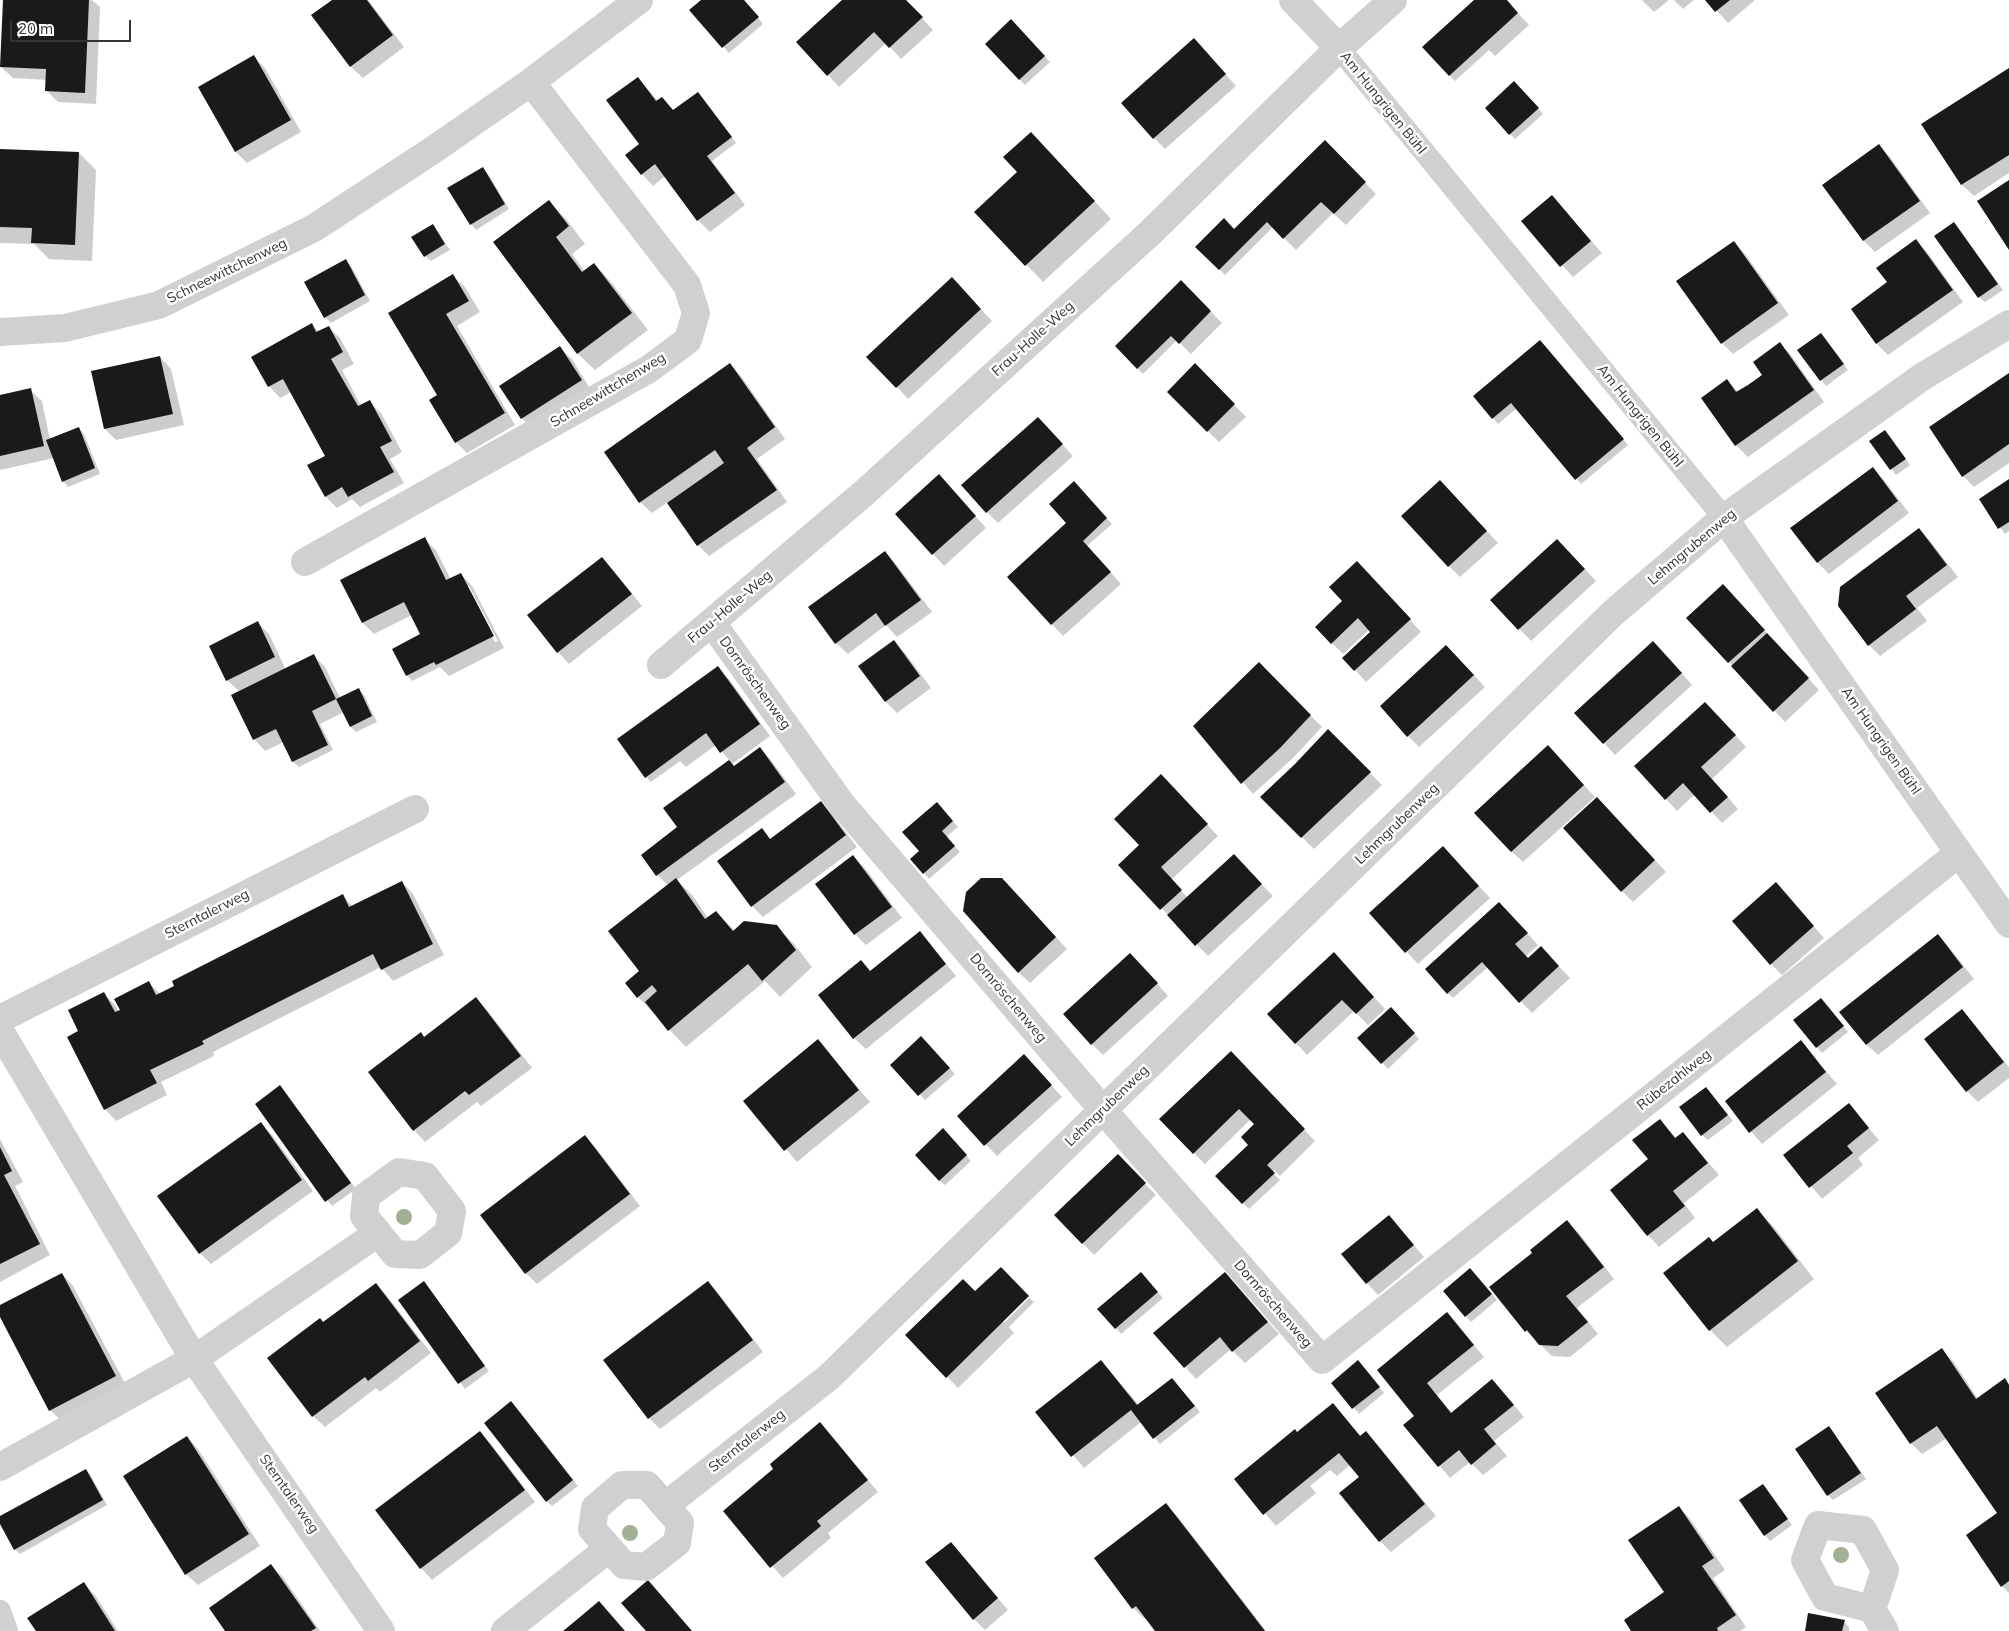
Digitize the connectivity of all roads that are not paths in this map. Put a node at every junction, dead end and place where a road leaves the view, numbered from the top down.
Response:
1 (639, 0) edge
2 (1293, 0) edge
3 (1392, 0) edge
4 (1339, 48) junction
5 (531, 82) junction
6 (2009, 324) edge
7 (0, 332) edge
8 (1724, 518) junction
9 (305, 562) dead end
10 (712, 623) junction
11 (661, 665) dead end
12 (415, 810) dead end
13 (1960, 853) junction
14 (2009, 924) edge
15 (0, 1019) edge
16 (0, 1031) edge
17 (1103, 1110) junction
18 (378, 1234) dead end
19 (194, 1359) junction
20 (1322, 1360) joint
21 (829, 1377) joint
22 (0, 1466) edge
23 (666, 1505) junction
24 (608, 1549) junction
25 (0, 1611) edge
26 (7, 1631) edge
27 (381, 1631) edge
28 (504, 1631) edge

1 - 5 street, Schneewittchenweg
2 - 4 street, Am Hungrigen Bühl
3 - 4 street, Frau-Holle-Weg
4 - 8 lane, Am Hungrigen Bühl
4 - 10 street, Frau-Holle-Weg
5 - 7 street, Schneewittchenweg
5 - 9 street, Schneewittchenweg
6 - 8 street, Lehmgrubenweg
8 - 13 street, Am Hungrigen Bühl
8 - 17 street, Lehmgrubenweg
10 - 11 street, Frau-Holle-Weg
10 - 17 street, Dornröschenweg
12 - 15 street, Sterntalerweg
13 - 14 street
13 - 20 street, Rübezahlweg
16 - 19 street, Sterntalerweg
17 - 20 street, Dornröschenweg
17 - 21 street, Lehmgrubenweg
18 - 19 street
19 - 22 street
19 - 27 street, Sterntalerweg
21 - 23 street, Sterntalerweg
23 - 24 street
23 - 24 street
24 - 28 street
25 - 26 lane

